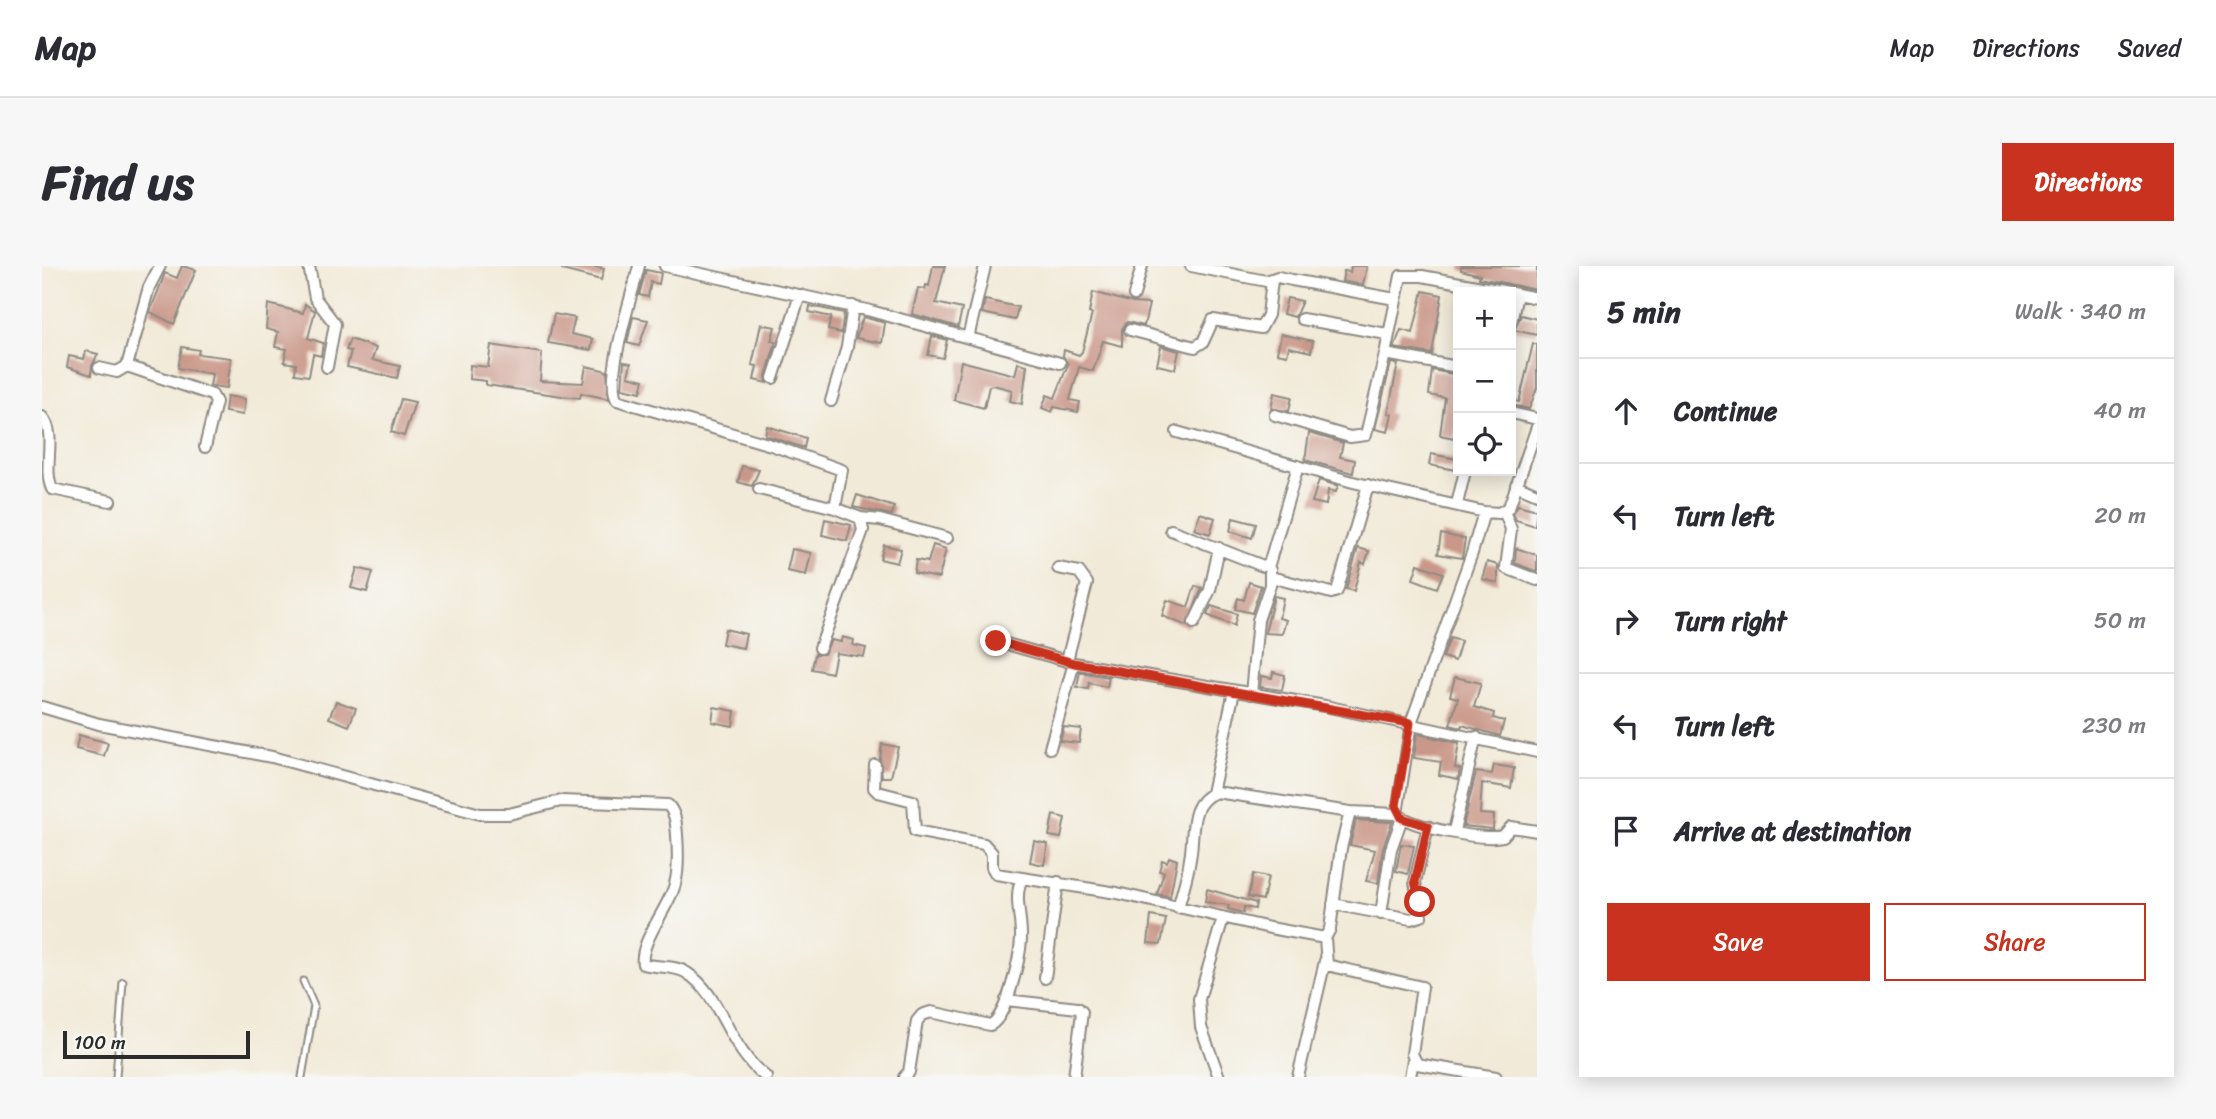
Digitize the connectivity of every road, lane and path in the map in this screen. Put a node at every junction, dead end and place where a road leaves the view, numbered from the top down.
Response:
1 (160, 266) edge
2 (309, 266) edge
3 (639, 266) edge
4 (665, 266) edge
5 (985, 266) edge
6 (1142, 266) edge
7 (1191, 266) edge
8 (1402, 271) edge
9 (1272, 280) junction
10 (1466, 287) edge
11 (1516, 294) edge
12 (800, 295) junction
13 (1134, 296) dead end
14 (1537, 298) edge
15 (1395, 299) junction
16 (853, 306) junction
17 (1303, 319) dead end
18 (1130, 330) dead end
19 (1387, 334) junction
20 (968, 338) junction
21 (1385, 354) junction
22 (1060, 363) dead end
23 (127, 366) junction
24 (1453, 366) edge
25 (327, 367) dead end
26 (99, 368) dead end
27 (774, 379) dead end
28 (831, 401) dead end
29 (1516, 414) edge
30 (1275, 415) dead end
31 (42, 417) edge
32 (1537, 419) edge
33 (1537, 427) edge
34 (1177, 432) dead end
35 (205, 447) dead end
36 (1298, 466) junction
37 (1464, 476) edge
38 (1368, 485) junction
39 (1516, 485) junction
40 (759, 489) dead end
41 (1537, 494) edge
42 (110, 501) dead end
43 (1457, 504) junction
44 (835, 508) junction
45 (1504, 511) junction
46 (1484, 512) junction
47 (860, 518) junction
48 (1171, 530) dead end
49 (947, 538) dead end
50 (1219, 548) junction
51 (1269, 564) junction
52 (1058, 568) dead end
53 (1271, 577) junction
54 (1537, 580) edge
55 (1194, 623) dead end
56 (996, 641) dead end
57 (820, 648) dead end
58 (1070, 662) junction
59 (1234, 691) junction
60 (1251, 694) junction
61 (42, 706) edge
62 (1410, 723) junction
63 (1476, 737) junction
64 (1049, 748) dead end
65 (1537, 752) edge
66 (875, 765) dead end
67 (1212, 793) junction
68 (1350, 811) junction
69 (1400, 816) junction
70 (1428, 826) junction
71 (1454, 831) junction
72 (1537, 831) edge
73 (1022, 878) junction
74 (1058, 882) junction
75 (1333, 904) junction
76 (1178, 908) junction
77 (1381, 914) junction
78 (1223, 918) junction
79 (1325, 937) junction
80 (1325, 961) junction
81 (1045, 978) dead end
82 (303, 981) dead end
83 (123, 982) dead end
84 (1006, 1000) junction
85 (1413, 1060) junction
86 (116, 1077) edge
87 (302, 1077) edge
88 (766, 1077) edge
89 (904, 1077) edge
90 (1074, 1077) edge
91 (1219, 1077) edge
92 (1298, 1077) edge
93 (1410, 1077) edge
94 (1496, 1077) edge

1 - 23 street
2 - 25 street
3 - 44 street
4 - 12 street
5 - 20 street
6 - 13 street
7 - 9 street
8 - 10 street
8 - 15 street
9 - 15 street
9 - 18 street
11 - 14 street
12 - 16 street
12 - 27 street
15 - 19 street
16 - 20 street
16 - 28 street
17 - 19 street
19 - 21 street
20 - 22 street
21 - 24 street
21 - 30 street
23 - 26 street
23 - 35 street
29 - 32 street
31 - 42 street
33 - 39 street
34 - 36 street
36 - 38 street
36 - 51 street
37 - 43 street
38 - 43 street
38 - 53 street
39 - 41 street
39 - 45 street
40 - 44 street
43 - 46 street
44 - 47 street
45 - 46 street
45 - 54 street
46 - 62 street
47 - 49 street
47 - 57 street
48 - 50 street
50 - 51 street
50 - 55 street
51 - 53 street
52 - 58 street
53 - 60 street
56 - 58 street
58 - 59 street
58 - 64 street
59 - 60 street
59 - 67 street
60 - 62 street
61 - 88 street
62 - 63 street
62 - 69 street
63 - 65 street
63 - 71 street
66 - 73 street
67 - 68 street
67 - 76 street
68 - 69 street
68 - 75 street
69 - 70 street
69 - 77 street
70 - 71 street
70 - 77 street
71 - 72 street
73 - 74 street
73 - 84 street
74 - 76 street
74 - 81 street
75 - 77 street
75 - 79 street
76 - 78 street
78 - 79 street
78 - 91 street
79 - 80 street
80 - 85 street
80 - 92 street
82 - 87 lane
83 - 86 lane
84 - 89 street
84 - 90 street
85 - 93 street
85 - 94 street

